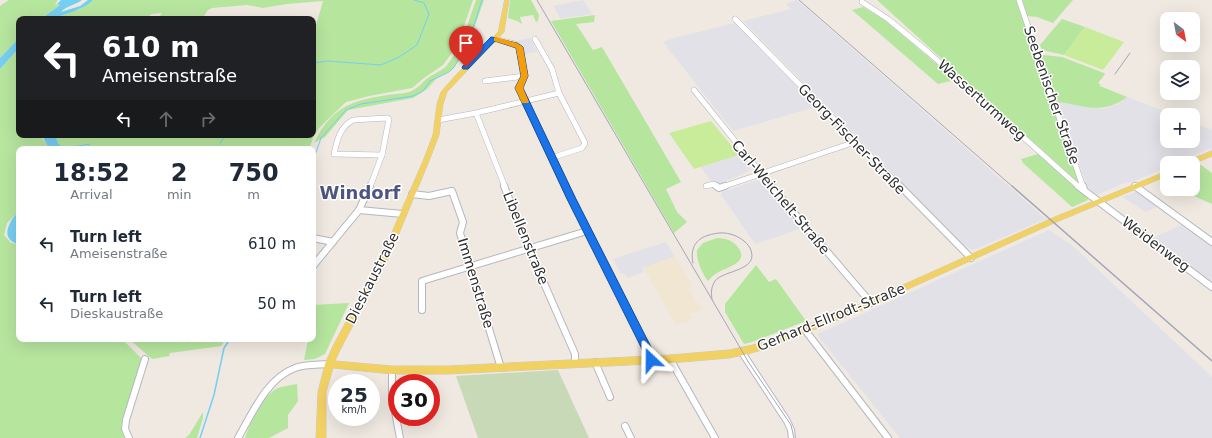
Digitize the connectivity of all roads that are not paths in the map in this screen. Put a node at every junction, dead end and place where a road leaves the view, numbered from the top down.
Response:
1 (507, 0) edge
2 (1019, 0) edge
3 (862, 2) dead end
4 (735, 19) dead end
5 (494, 39) junction
6 (535, 39) dead end
7 (525, 76) junction
8 (485, 81) dead end
9 (694, 90) dead end
10 (559, 93) junction
11 (525, 101) junction
12 (476, 113) junction
13 (438, 120) junction
14 (856, 142) junction
15 (1212, 153) edge
16 (382, 155) junction
17 (552, 158) junction
18 (1200, 158) edge
19 (760, 173) junction
20 (1160, 176) edge
21 (706, 186) dead end
22 (1135, 186) junction
23 (1084, 190) junction
24 (412, 194) junction
25 (1100, 202) junction
26 (359, 210) junction
27 (403, 214) junction
28 (587, 231) junction
29 (316, 239) edge
30 (333, 242) junction
31 (1212, 242) edge
32 (529, 249) junction
33 (970, 258) junction
34 (316, 262) edge
35 (471, 267) junction
36 (1211, 285) edge
37 (871, 303) junction
38 (422, 310) dead end
39 (805, 330) junction
40 (741, 351) junction
41 (670, 359) junction
42 (146, 360) dead end
43 (651, 360) junction
44 (596, 362) junction
45 (575, 363) junction
46 (329, 364) junction
47 (501, 368) junction
48 (392, 370) junction
49 (610, 397) dead end
50 (625, 426) dead end
51 (129, 438) edge
52 (238, 438) edge
53 (321, 438) edge
54 (400, 438) edge
55 (631, 438) edge
56 (715, 438) edge
57 (792, 438) edge
58 (888, 438) edge

1 - 5 main road, Dieskaustraße
2 - 23 street, Seebenischer Straße
3 - 23 street, Wasserturmweg
4 - 14 street, Georg-Fischer-Straße
5 - 7 street
5 - 13 main road, Dieskaustraße
6 - 10 street
7 - 8 street
7 - 11 street
9 - 19 street, Carl-Weichelt-Straße
10 - 11 street
10 - 17 street
11 - 12 street
11 - 17 street
12 - 13 street
12 - 32 street, Libellenstraße
13 - 24 main road, Dieskaustraße
14 - 19 street
14 - 33 street, Georg-Fischer-Straße
15 - 18 main road
16 - 16 street
16 - 26 street
17 - 28 street
19 - 21 street
19 - 37 street, Carl-Weichelt-Straße
20 - 22 main road, Gerhard-Ellrodt-Straße
22 - 25 main road, Gerhard-Ellrodt-Straße
22 - 31 street
23 - 25 street, Wasserturmweg
24 - 27 main road, Dieskaustraße
24 - 35 street, Immenstraße
25 - 33 main road, Gerhard-Ellrodt-Straße
25 - 36 street, Weidenweg
26 - 27 street
26 - 30 street
27 - 46 main road, Dieskaustraße
28 - 32 street
28 - 43 street
29 - 30 street
30 - 34 street
32 - 35 street
32 - 45 street, Libellenstraße
33 - 37 main road, Gerhard-Ellrodt-Straße
35 - 38 street
35 - 47 street, Immenstraße
37 - 39 main road, Gerhard-Ellrodt-Straße
39 - 40 main road, Gerhard-Ellrodt-Straße
39 - 58 street
40 - 41 main road, Gerhard-Ellrodt-Straße
40 - 57 street
41 - 43 main road, Gerhard-Ellrodt-Straße
41 - 56 street
42 - 51 street
43 - 44 main road, Gerhard-Ellrodt-Straße
44 - 45 main road, Gerhard-Ellrodt-Straße
44 - 49 street
45 - 47 main road, Gerhard-Ellrodt-Straße
46 - 48 main road, Gerhard-Ellrodt-Straße
46 - 52 street
46 - 53 main road, Dieskaustraße
47 - 48 main road, Gerhard-Ellrodt-Straße
48 - 54 street
50 - 55 street

